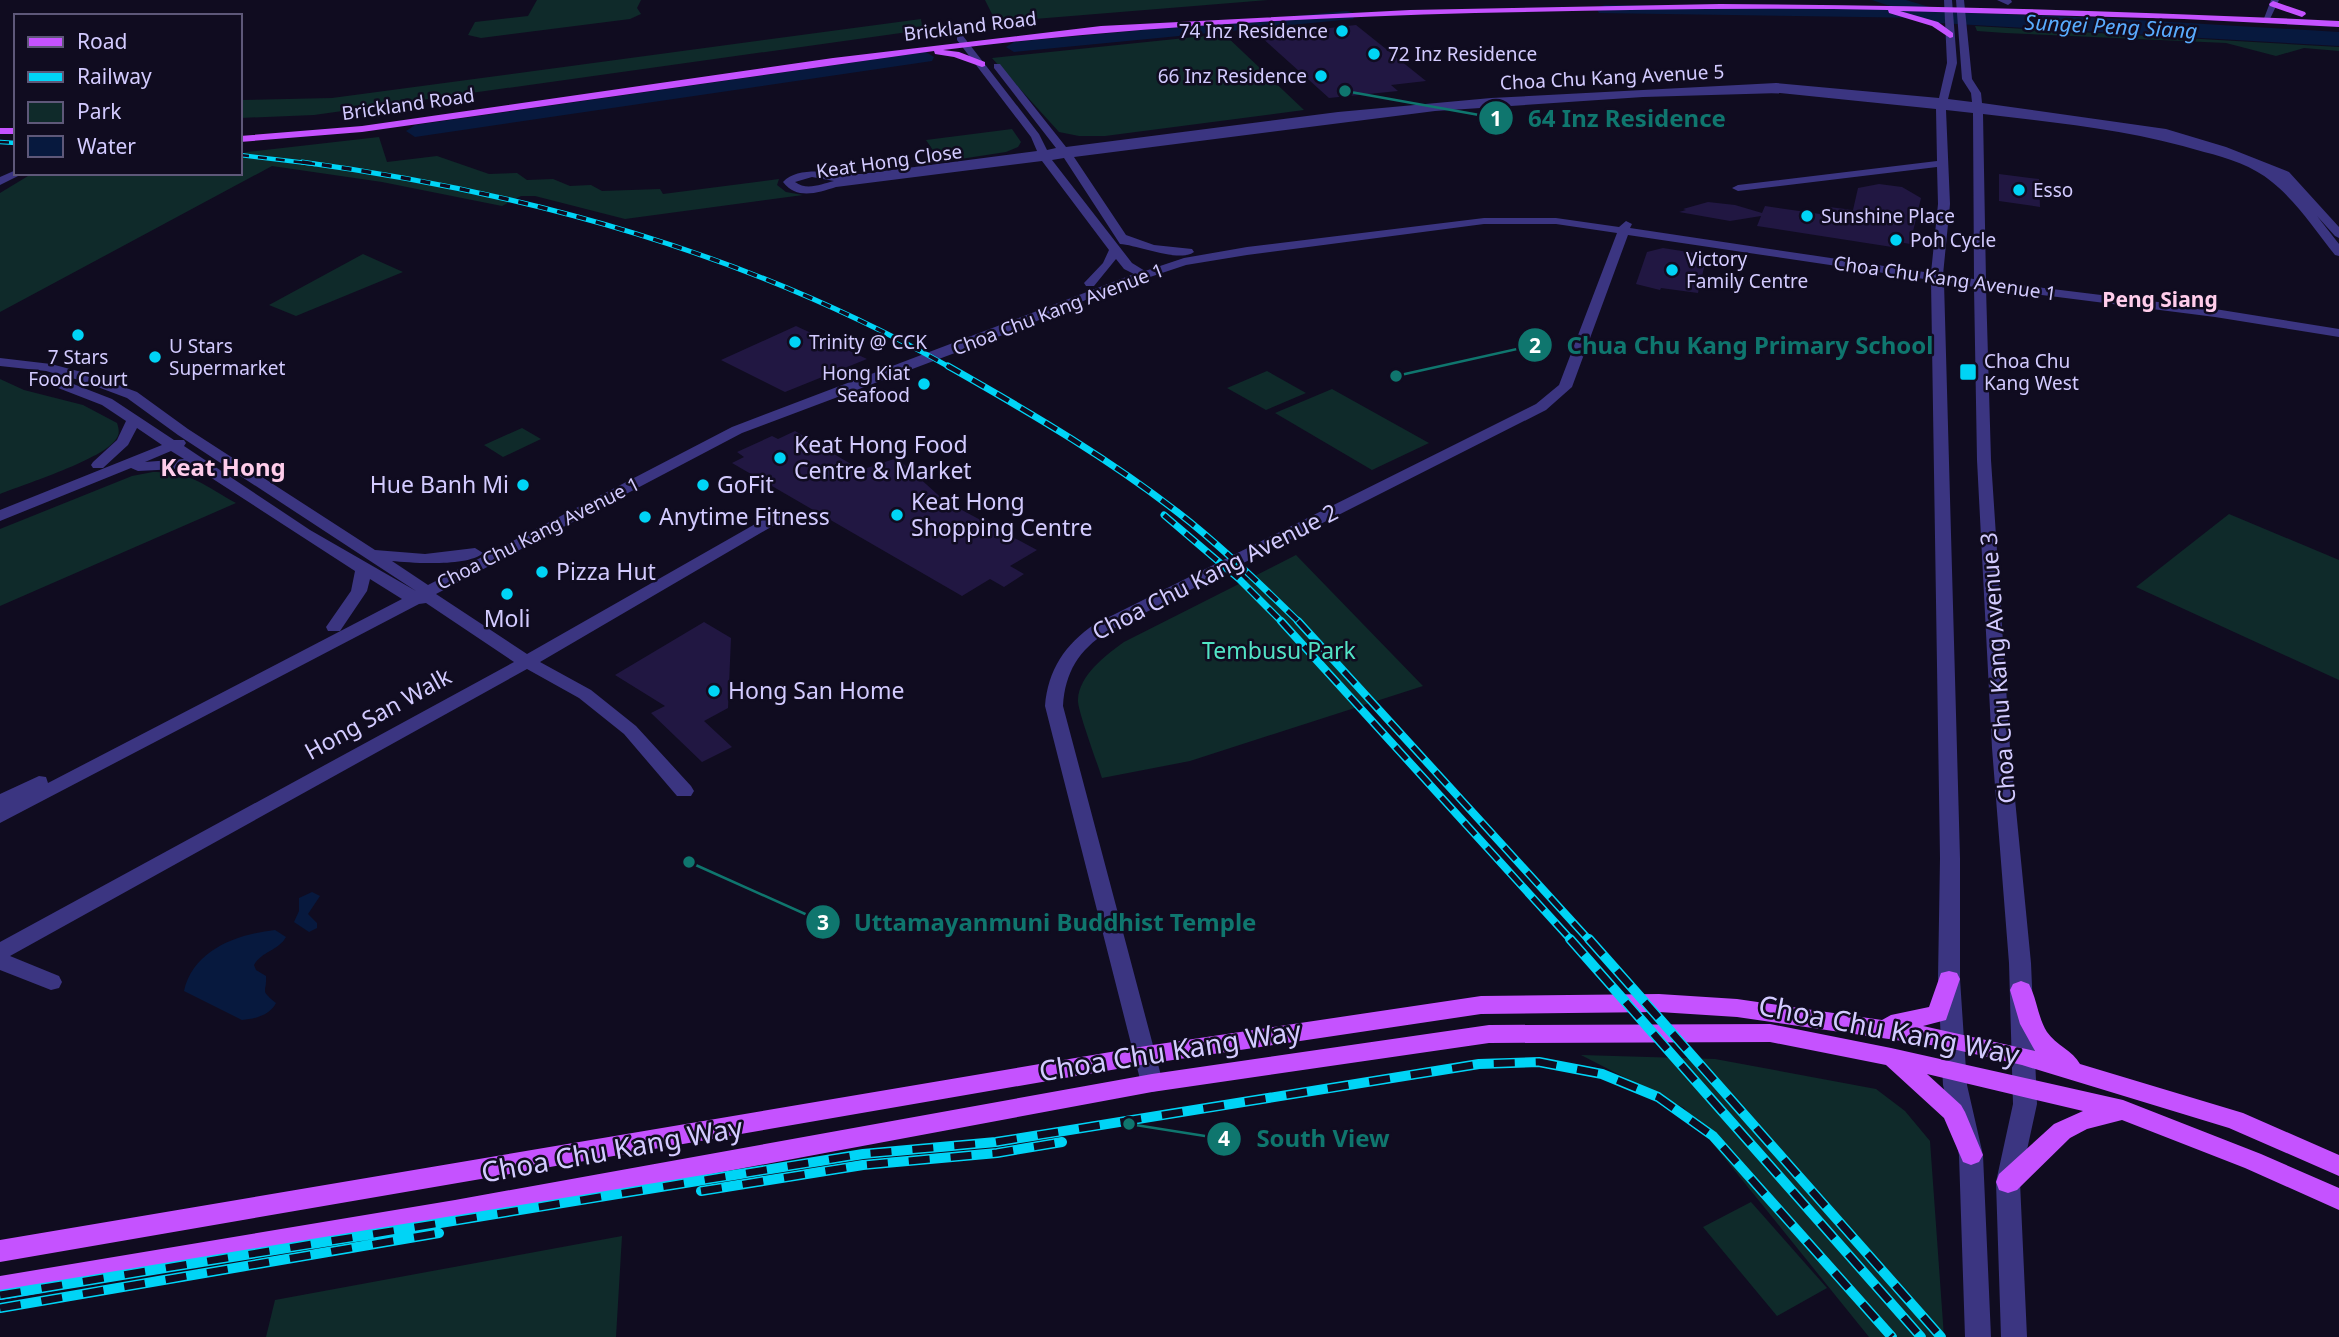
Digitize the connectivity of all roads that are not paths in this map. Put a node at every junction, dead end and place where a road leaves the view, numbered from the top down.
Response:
1 (2274, 2) edge
2 (2003, 3) edge
3 (1864, 4) junction
4 (1948, 5) edge
5 (1231, 10) dead end
6 (1962, 10) edge
7 (2267, 17) junction
8 (2322, 18) junction
9 (2339, 19) edge
10 (2339, 24) edge
11 (1950, 30) junction
12 (1037, 36) junction
13 (968, 40) junction
14 (993, 50) dead end
15 (882, 54) junction
16 (982, 64) junction
17 (1944, 88) junction
18 (1976, 93) junction
19 (1853, 94) junction
20 (1897, 97) junction
21 (1910, 103) junction
22 (1942, 104) junction
23 (2012, 112) junction
24 (1978, 113) junction
25 (1941, 123) junction
26 (1046, 128) junction
27 (242, 131) edge
28 (1035, 136) junction
29 (242, 139) edge
30 (1111, 146) junction
31 (1065, 152) junction
32 (1043, 155) junction
33 (1002, 160) junction
34 (1944, 163) junction
35 (1884, 171) junction
36 (1079, 172) junction
37 (1056, 175) junction
38 (1944, 184) junction
39 (1738, 188) dead end
40 (1624, 228) junction
41 (2339, 234) edge
42 (1119, 243) junction
43 (1188, 252) junction
44 (2339, 252) edge
45 (1141, 269) junction
46 (1938, 274) junction
47 (1980, 280) junction
48 (1090, 283) junction
49 (1059, 297) junction
50 (1080, 297) junction
51 (2339, 324) edge
52 (2339, 333) edge
53 (963, 341) junction
54 (0, 362) edge
55 (892, 368) junction
56 (0, 369) edge
57 (133, 421) junction
58 (188, 435) junction
59 (166, 443) junction
60 (226, 459) junction
61 (201, 466) junction
62 (102, 469) junction
63 (0, 505) edge
64 (0, 516) edge
65 (778, 517) dead end
66 (475, 553) junction
67 (368, 562) junction
68 (417, 593) junction
69 (334, 627) junction
70 (527, 662) junction
71 (684, 791) dead end
72 (0, 802) edge
73 (0, 816) edge
74 (0, 952) edge
75 (0, 961) edge
76 (1949, 979) junction
77 (51, 982) dead end
78 (2021, 990) junction
79 (1877, 1027) junction
80 (1954, 1041) junction
81 (1146, 1055) junction
82 (2022, 1056) junction
83 (1891, 1057) junction
84 (1956, 1072) junction
85 (2093, 1078) junction
86 (1152, 1083) junction
87 (2024, 1088) junction
88 (2123, 1110) junction
89 (1971, 1155) junction
90 (2339, 1166) edge
91 (2008, 1181) junction
92 (2339, 1199) edge
93 (0, 1251) edge
94 (0, 1288) edge
95 (1978, 1337) edge
96 (2014, 1337) edge

1 - 7 street
1 - 8 main road
2 - 6 main road, Brickland Road
2 - 7 main road
3 - 4 main road, Brickland Road
3 - 11 main road
3 - 12 main road, Brickland Road
4 - 6 main road, Brickland Road
4 - 11 street, Choa Chu Kang Avenue 3
5 - 13 main road, Brickland Road
6 - 18 street, Choa Chu Kang Avenue 3
7 - 8 main road
7 - 10 main road
8 - 9 main road
11 - 17 street, Choa Chu Kang Avenue 3
12 - 13 main road, Brickland Road
12 - 14 main road
13 - 15 main road, Brickland Road
13 - 16 street
13 - 26 street
13 - 27 main road, Brickland Road
15 - 16 main road
15 - 29 main road, Brickland Road
16 - 28 street
17 - 20 street
17 - 22 street, Choa Chu Kang Avenue 3
18 - 23 street
18 - 24 street, Choa Chu Kang Avenue 3
19 - 20 street, Choa Chu Kang Avenue 5
19 - 21 street, Choa Chu Kang Avenue 5
19 - 30 street, Choa Chu Kang Avenue 5
20 - 22 street, Choa Chu Kang Avenue 5
21 - 22 street, Choa Chu Kang Avenue 5
21 - 25 street
22 - 24 street, Choa Chu Kang Avenue 5
22 - 25 street, Choa Chu Kang Avenue 3
23 - 24 street, Choa Chu Kang Avenue 5
23 - 24 street
23 - 41 street
23 - 44 street
24 - 47 street, Choa Chu Kang Avenue 3
25 - 34 street, Choa Chu Kang Avenue 3
26 - 30 street
26 - 31 street
28 - 32 street
28 - 33 street
30 - 31 street, Choa Chu Kang Avenue 5
30 - 36 street
31 - 32 street, Choa Chu Kang Avenue 5
31 - 36 street
32 - 33 street, Keat Hong Close
32 - 37 street
33 - 33 street, Keat Hong Close
33 - 37 street
34 - 35 street
34 - 38 street, Choa Chu Kang Avenue 3
35 - 38 street
35 - 39 street
36 - 42 street
37 - 42 street
38 - 46 street, Choa Chu Kang Avenue 3
40 - 43 street, Choa Chu Kang Avenue 1
40 - 45 street, Choa Chu Kang Avenue 1
40 - 46 street, Choa Chu Kang Avenue 1
40 - 81 street, Choa Chu Kang Avenue 2
42 - 43 street
42 - 45 street
42 - 48 street
43 - 45 street, Choa Chu Kang Avenue 1
45 - 48 street, Choa Chu Kang Avenue 1
45 - 50 street, Choa Chu Kang Avenue 1
46 - 47 street, Choa Chu Kang Avenue 1
46 - 76 street, Choa Chu Kang Avenue 3
47 - 51 street, Choa Chu Kang Avenue 1
47 - 52 street, Choa Chu Kang Avenue 1
47 - 78 street, Choa Chu Kang Avenue 3
48 - 49 street, Choa Chu Kang Avenue 1
49 - 50 street
49 - 53 street, Choa Chu Kang Avenue 1
50 - 53 street, Choa Chu Kang Avenue 1
53 - 55 street, Choa Chu Kang Avenue 1
54 - 58 street
55 - 66 street, Choa Chu Kang Avenue 1
55 - 68 street, Choa Chu Kang Avenue 1
56 - 57 street
57 - 59 street
57 - 62 street
58 - 59 street
58 - 60 street
59 - 61 street
59 - 62 street
60 - 61 street
60 - 67 street
61 - 62 street
61 - 67 street
62 - 63 street
62 - 64 street
65 - 70 street, Hong San Walk
66 - 67 street
66 - 68 street, Choa Chu Kang Avenue 1
67 - 68 street
67 - 69 street
68 - 69 street, Choa Chu Kang Avenue 1
68 - 70 street
68 - 73 street, Choa Chu Kang Avenue 1
69 - 72 street, Choa Chu Kang Avenue 1
70 - 71 street
70 - 74 street, Hong San Walk
75 - 77 street
76 - 79 main road
76 - 80 street, Choa Chu Kang Avenue 3
78 - 82 street, Choa Chu Kang Avenue 3
78 - 85 main road
79 - 80 main road, Choa Chu Kang Way
79 - 81 main road, Choa Chu Kang Way
80 - 82 main road, Choa Chu Kang Way
80 - 84 street, Choa Chu Kang Avenue 3
81 - 86 street, Choa Chu Kang Avenue 2
81 - 93 main road, Choa Chu Kang Way
82 - 85 main road, Choa Chu Kang Way
82 - 87 street, Choa Chu Kang Avenue 3
83 - 84 main road, Choa Chu Kang Way
83 - 86 main road, Choa Chu Kang Way
83 - 89 main road
84 - 87 main road, Choa Chu Kang Way
84 - 89 street, Choa Chu Kang Avenue 3
85 - 90 main road, Choa Chu Kang Way
86 - 94 main road, Choa Chu Kang Way
87 - 88 main road, Choa Chu Kang Way
87 - 91 street, Choa Chu Kang Avenue 3
88 - 91 main road
88 - 92 main road, Choa Chu Kang Way
89 - 95 street, Choa Chu Kang Avenue 3
91 - 96 street, Choa Chu Kang Avenue 3

